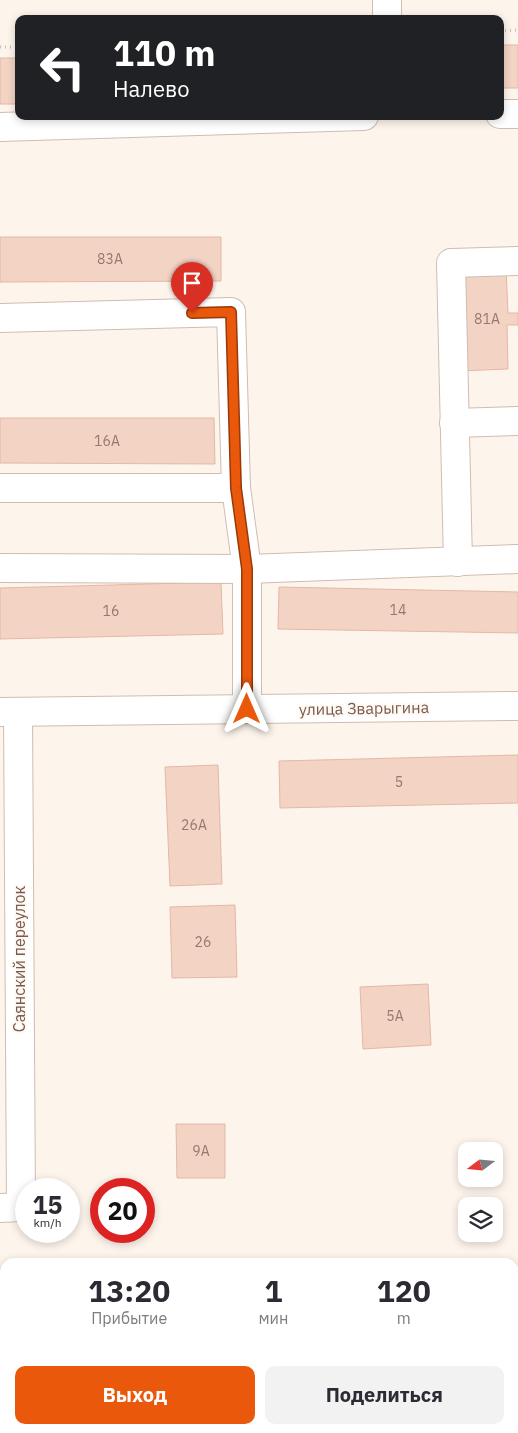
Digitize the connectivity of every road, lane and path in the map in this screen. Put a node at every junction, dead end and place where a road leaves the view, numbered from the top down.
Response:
1 (387, 0) edge
2 (387, 15) edge
3 (518, 30) edge
4 (504, 31) edge
5 (15, 46) edge
6 (0, 47) edge
7 (504, 114) edge
8 (518, 114) edge
9 (232, 120) edge
10 (0, 127) edge
11 (518, 261) edge
12 (0, 318) edge
13 (518, 421) edge
14 (454, 423) junction
15 (0, 488) edge
16 (236, 488) junction
17 (518, 559) edge
18 (458, 562) junction
19 (0, 568) edge
20 (247, 569) junction
21 (518, 706) edge
22 (247, 709) junction
23 (9, 712) edge
24 (11, 1207) edge

1 - 2 street
3 - 4 path
5 - 6 path
7 - 8 street
9 - 10 street
11 - 14 street
12 - 16 street
13 - 14 street
14 - 18 street
15 - 16 street
16 - 20 street
17 - 18 street
18 - 20 street
19 - 20 street
20 - 22 street
21 - 22 street, улица Зварыгина
22 - 23 street, улица Зварыгина
23 - 24 street, Саянский переулок

